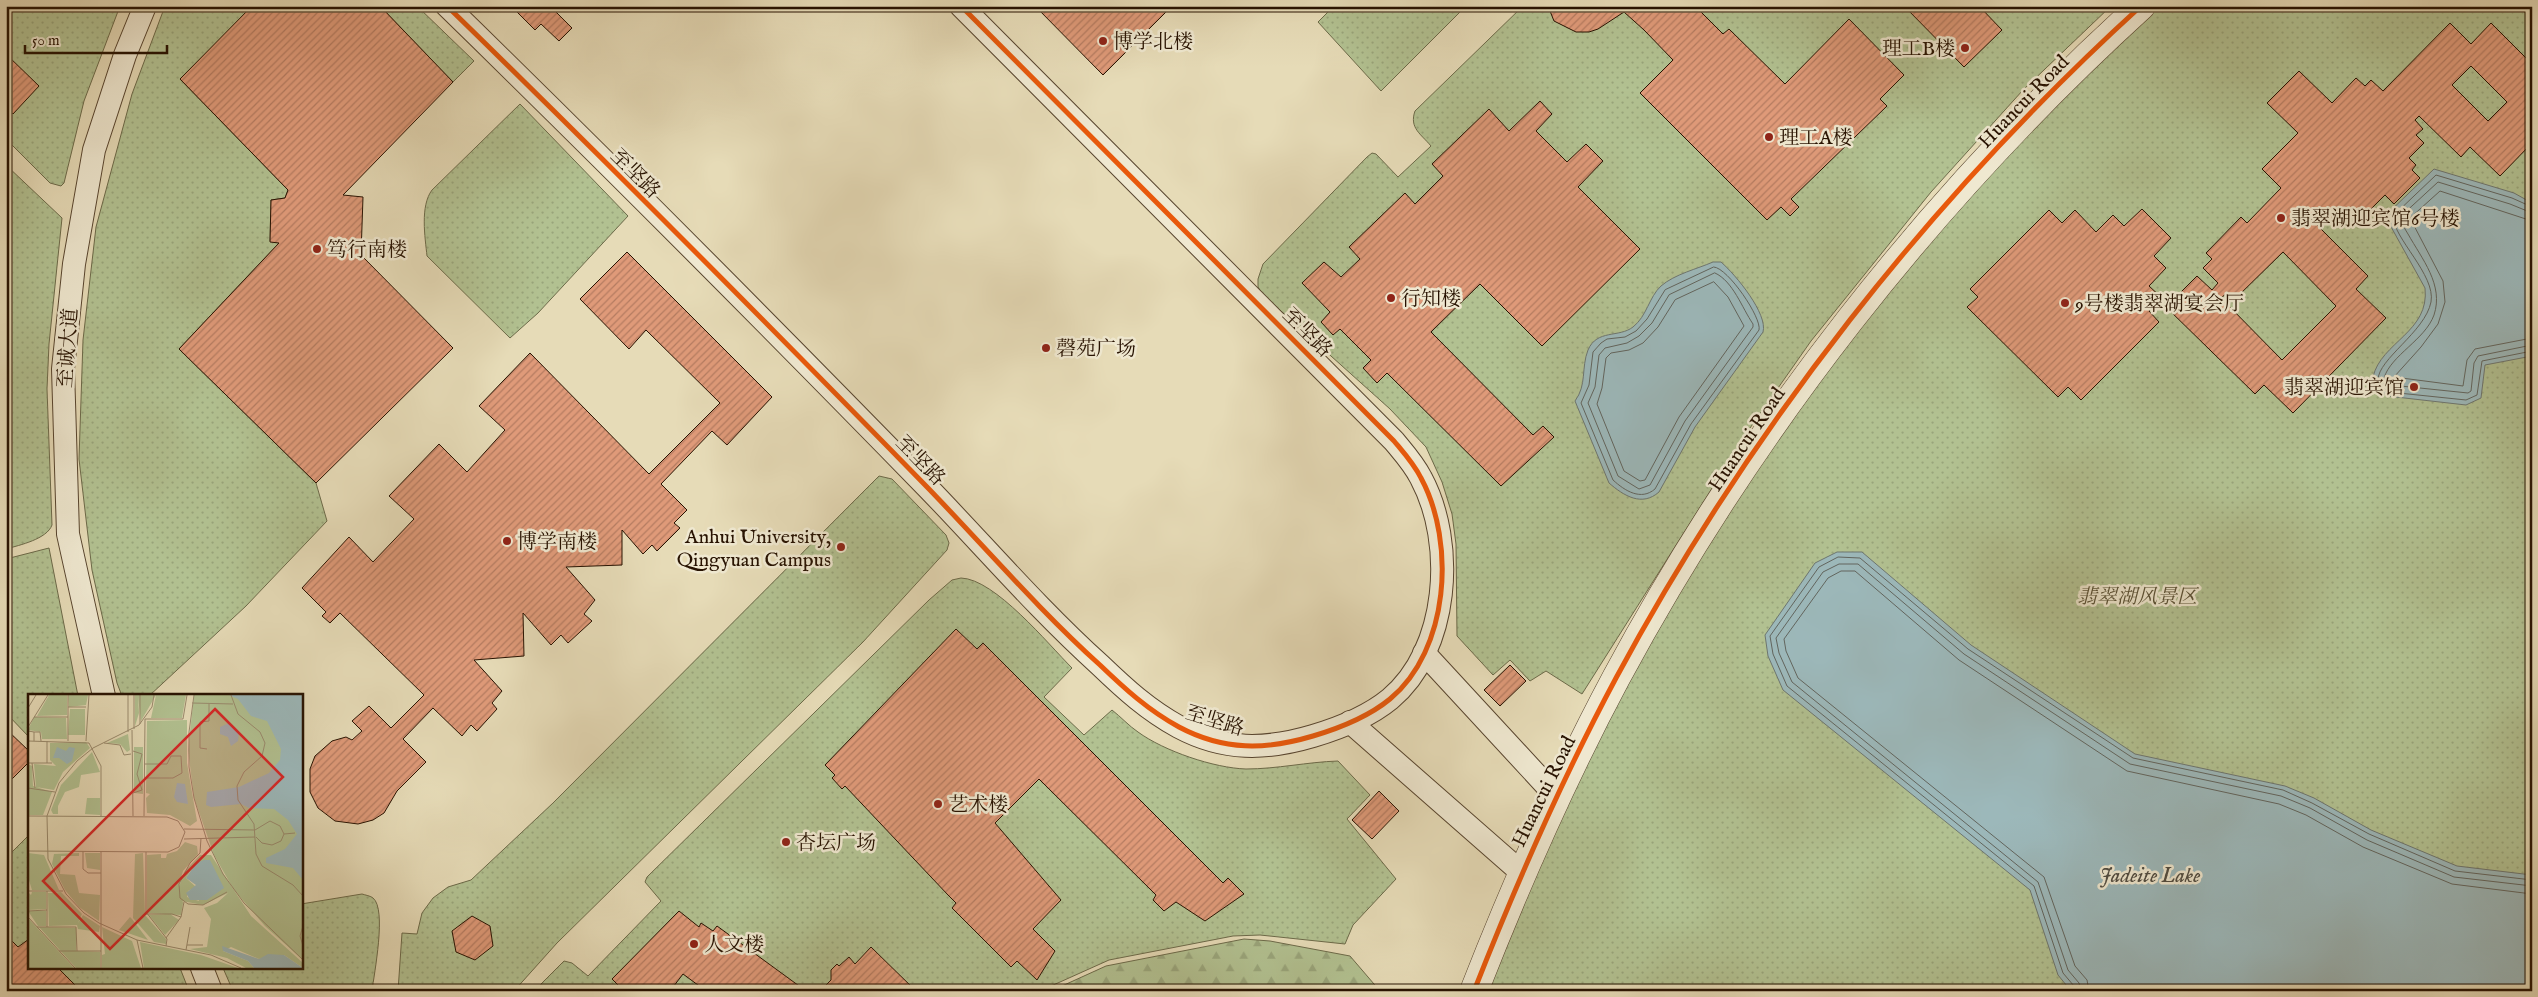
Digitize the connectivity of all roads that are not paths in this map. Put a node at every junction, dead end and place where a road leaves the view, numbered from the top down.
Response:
1 (145, 6) edge
2 (447, 6) edge
3 (961, 6) edge
4 (2141, 6) edge
5 (1424, 654) junction
6 (104, 694) edge
7 (1350, 722) junction
8 (1556, 797) junction
9 (1522, 873) junction
10 (203, 970) edge
11 (211, 991) edge
12 (1474, 991) edge

1 - 6 street, 至诚大道
2 - 7 street, 至坚路
3 - 5 street, 至坚路
4 - 8 street, Huancui Road
5 - 7 street, 至坚路
5 - 8 street
7 - 9 street
8 - 9 street, Huancui Road
9 - 12 street, Huancui Road
10 - 11 street

